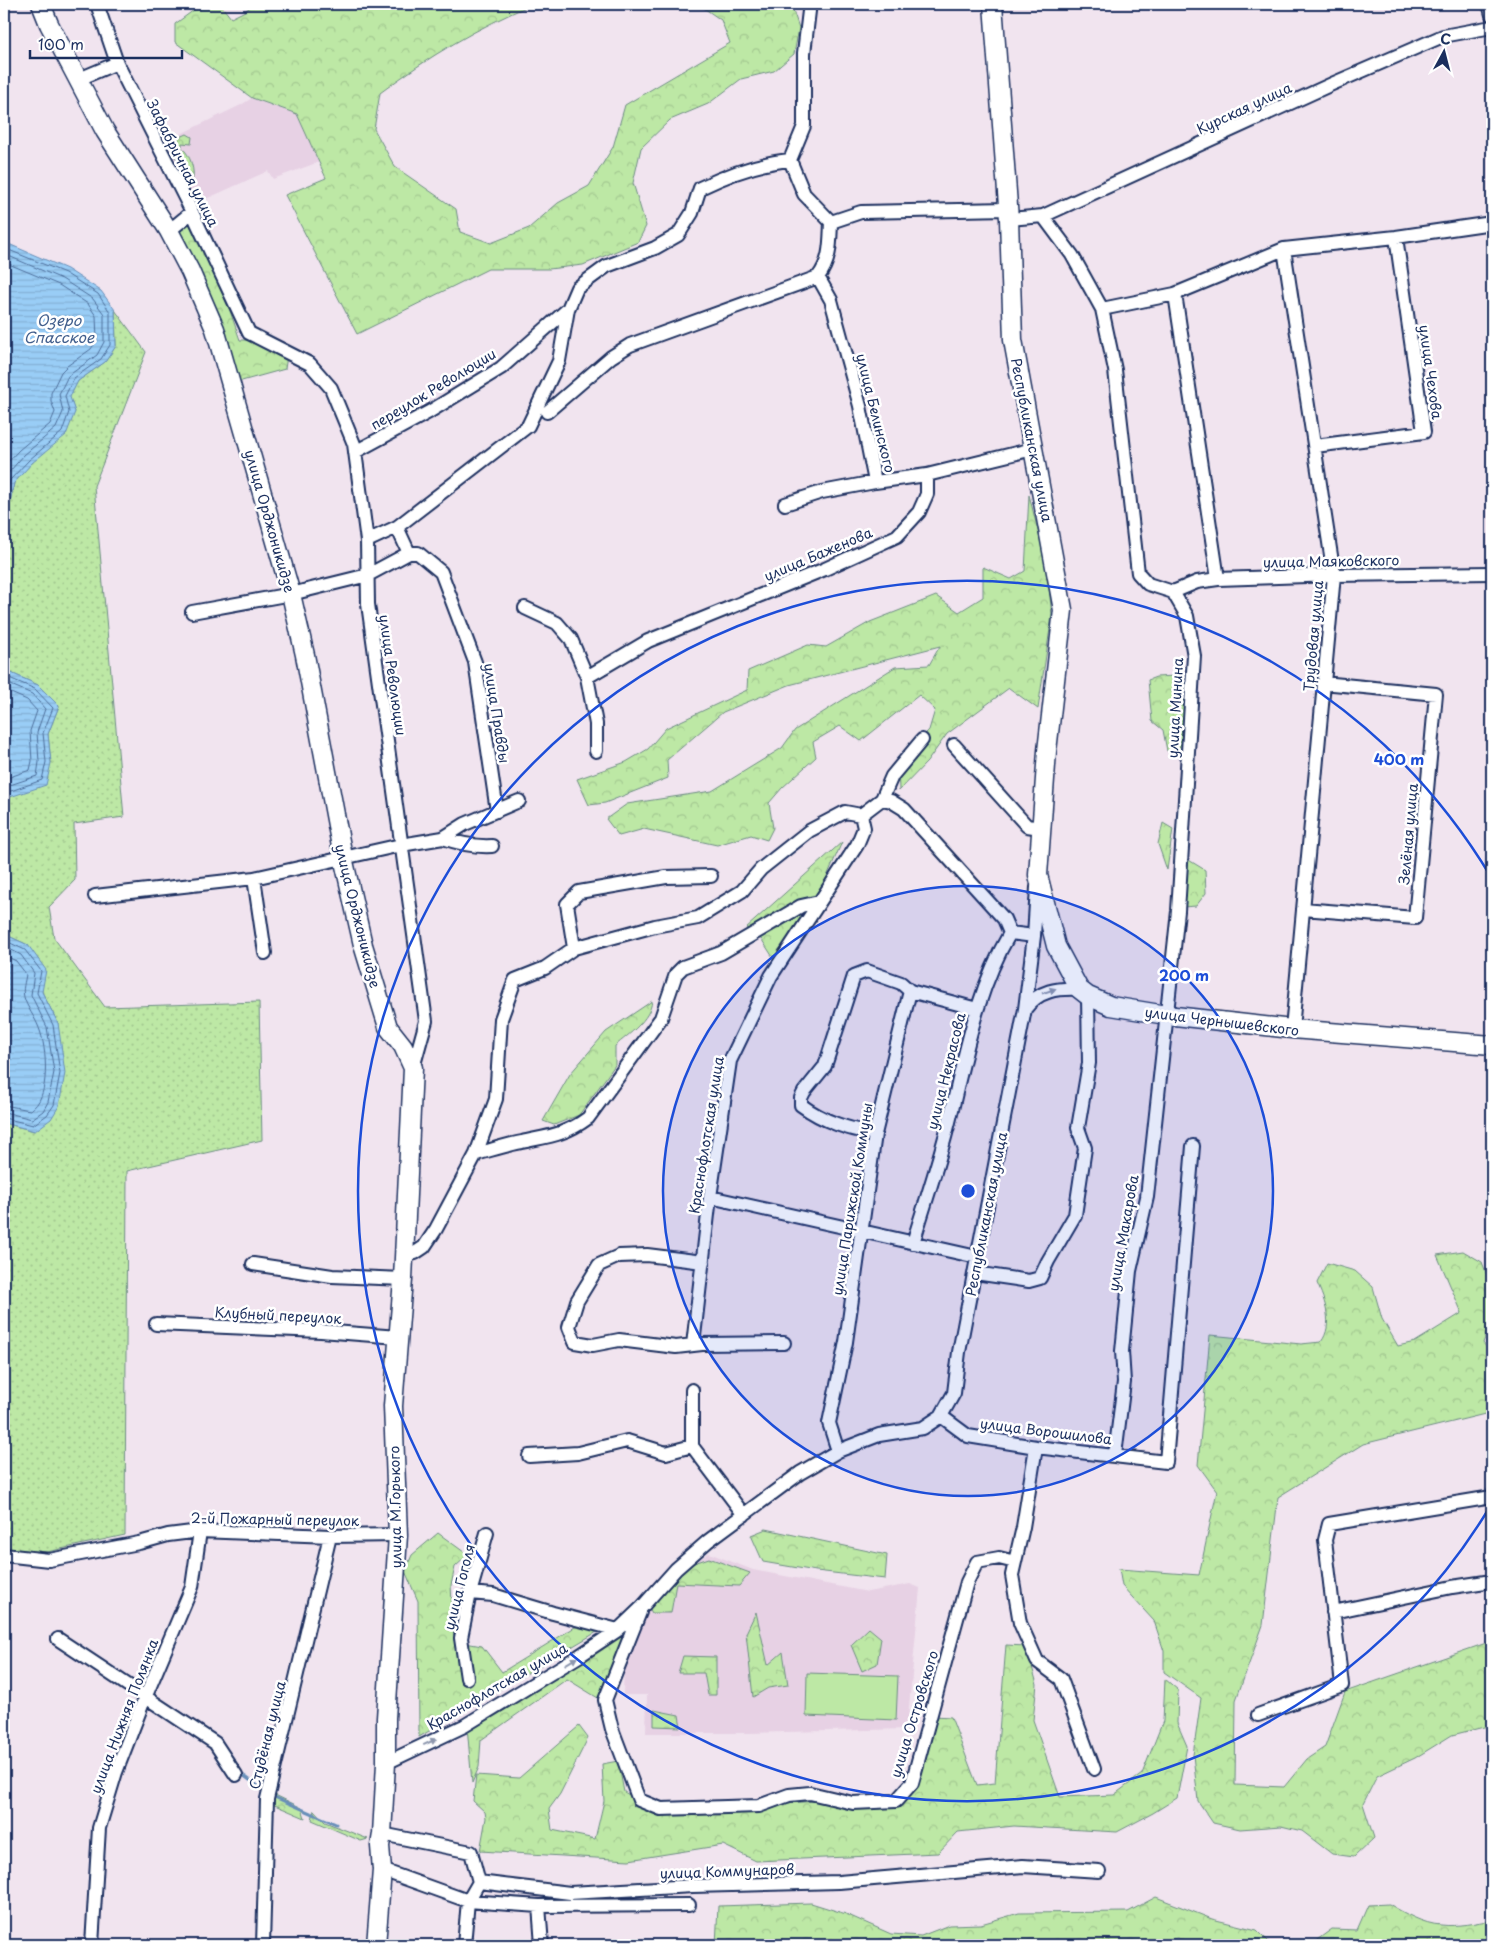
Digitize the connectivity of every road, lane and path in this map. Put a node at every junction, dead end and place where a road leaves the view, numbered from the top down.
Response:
1 (41, 4) edge
2 (97, 4) edge
3 (993, 4) edge
4 (1489, 4) edge
5 (809, 11) dead end
6 (1492, 15) edge
7 (1492, 27) edge
8 (117, 64) junction
9 (79, 79) junction
10 (790, 160) junction
11 (192, 212) junction
12 (1009, 214) junction
13 (1043, 216) junction
14 (831, 222) junction
15 (1492, 223) edge
16 (169, 231) junction
17 (1396, 237) junction
18 (1284, 249) junction
19 (818, 277) junction
20 (1175, 294) junction
21 (568, 309) junction
22 (1102, 309) junction
23 (249, 333) joint
24 (547, 412) dead end
25 (1315, 446) junction
26 (1033, 449) junction
27 (355, 452) junction
28 (927, 475) junction
29 (875, 482) junction
30 (785, 504) dead end
31 (397, 527) junction
32 (367, 541) junction
33 (409, 553) junction
34 (1492, 573) edge
35 (368, 575) junction
36 (1334, 575) junction
37 (1218, 579) junction
38 (1173, 592) junction
39 (291, 594) junction
40 (525, 608) dead end
41 (192, 612) dead end
42 (587, 677) junction
43 (1323, 683) junction
44 (922, 740) dead end
45 (954, 745) dead end
46 (596, 751) dead end
47 (882, 799) junction
48 (519, 800) dead end
49 (497, 812) junction
50 (860, 815) junction
51 (1041, 828) junction
52 (443, 838) junction
53 (401, 845) junction
54 (492, 846) dead end
55 (343, 857) junction
56 (1038, 875) junction
57 (711, 876) dead end
58 (254, 878) junction
59 (94, 896) dead end
60 (819, 902) junction
61 (1303, 909) junction
62 (1010, 933) junction
63 (1034, 936) junction
64 (574, 948) junction
65 (265, 953) dead end
66 (910, 991) junction
67 (1084, 992) junction
68 (1025, 1009) junction
69 (977, 1010) junction
70 (1166, 1015) junction
71 (1292, 1029) junction
72 (1492, 1045) edge
73 (413, 1068) junction
74 (875, 1134) junction
75 (1193, 1146) dead end
76 (476, 1154) junction
77 (710, 1196) junction
78 (861, 1231) junction
79 (913, 1243) junction
80 (404, 1256) junction
81 (977, 1257) junction
82 (703, 1262) junction
83 (253, 1264) dead end
84 (975, 1273) junction
85 (403, 1279) junction
86 (156, 1324) dead end
87 (398, 1337) junction
88 (784, 1343) dead end
89 (693, 1345) junction
90 (692, 1390) dead end
91 (941, 1416) junction
92 (692, 1446) junction
93 (1036, 1447) junction
94 (838, 1451) junction
95 (1115, 1455) junction
96 (529, 1456) dead end
97 (1492, 1497) edge
98 (744, 1515) junction
99 (200, 1531) junction
100 (488, 1533) dead end
101 (398, 1535) junction
102 (330, 1536) junction
103 (4, 1555) edge
104 (1015, 1562) junction
105 (1492, 1581) edge
106 (470, 1593) junction
107 (642, 1607) junction
108 (1333, 1612) junction
109 (618, 1630) junction
110 (58, 1640) dead end
111 (467, 1678) dead end
112 (146, 1697) junction
113 (1258, 1715) dead end
114 (386, 1763) junction
115 (1094, 1769) dead end
116 (236, 1776) dead end
117 (639, 1800) joint
118 (382, 1834) junction
119 (382, 1870) junction
120 (1098, 1871) dead end
121 (479, 1882) junction
122 (468, 1901) junction
123 (690, 1905) dead end
124 (540, 1906) junction
125 (92, 1945) edge
126 (263, 1945) edge
127 (376, 1945) edge
128 (464, 1945) edge
129 (542, 1945) edge

1 - 9 street, улица Орджоникидзе
2 - 8 street, Зафабричная улица
3 - 12 street, Республиканская улица
4 - 6 street
5 - 10 street
7 - 13 street, Курская улица
8 - 9 street
8 - 11 street, Зафабричная улица
9 - 16 street, улица Орджоникидзе
10 - 14 street
10 - 21 street
11 - 16 street
11 - 23 street, Зафабричная улица
12 - 13 street, Курская улица
12 - 14 street
12 - 26 street, Республиканская улица
13 - 22 street
14 - 19 street
15 - 17 street
16 - 39 street, улица Орджоникидзе
17 - 18 street
17 - 25 street, улица Чехова
18 - 20 street
18 - 25 street, Трудовая улица
19 - 24 street
19 - 29 street, улица Белинского
20 - 22 street
20 - 37 street
21 - 27 street, переулок Революции
21 - 31 street
22 - 38 street
23 - 27 street, улица Революции
25 - 36 street, Трудовая улица
26 - 28 street
26 - 51 street, Республиканская улица
27 - 32 street, улица Революции
28 - 29 street, улица Белинского
28 - 42 street, улица Баженова
29 - 30 street
31 - 32 street
31 - 33 street
32 - 35 street, улица Революции
33 - 35 street
33 - 49 street, улица Правды
34 - 36 street, улица Маяковского
35 - 39 street
35 - 53 street, улица Революции
36 - 37 street, улица Маяковского
36 - 43 street, Трудовая улица
37 - 38 street, улица Маяковского
38 - 70 street, улица Минина
39 - 41 street
39 - 55 street, улица Орджоникидзе
40 - 42 street
42 - 46 street
43 - 61 street, Трудовая улица
43 - 61 street, Зелёная улица
44 - 47 street
45 - 51 street
47 - 50 street
47 - 62 street
48 - 49 street
49 - 52 street
50 - 60 street, Краснофлотская улица
50 - 64 street
51 - 56 street, Республиканская улица
52 - 53 street
52 - 54 street
53 - 55 street
53 - 73 street, улица Революции
55 - 58 street
55 - 73 street, улица Орджоникидзе
56 - 63 street, Республиканская улица
56 - 67 street
57 - 64 street
58 - 59 street
58 - 65 street
60 - 76 street
60 - 77 street, Краснофлотская улица
61 - 71 street, Трудовая улица
62 - 63 street
62 - 69 street, улица Некрасова
63 - 68 street, Республиканская улица
64 - 76 street
66 - 69 street
66 - 74 street, улица Парижской Коммуны
66 - 74 street
68 -> 67 street
67 - 70 street, улица Чернышевского
67 - 84 street
68 - 81 street, Республиканская улица
69 - 79 street, улица Некрасова
70 - 71 street, улица Чернышевского
70 - 95 street, улица Макарова
71 - 72 street, улица Чернышевского
73 - 80 street, улица М.Горького
74 - 78 street, улица Парижской Коммуны
75 - 95 street, улица Ворошилова
76 - 80 street
77 - 78 street
77 - 82 street, Краснофлотская улица
78 - 79 street
78 - 94 street, улица Парижской Коммуны
79 - 81 street
80 - 85 street, улица М.Горького
81 - 84 street, Республиканская улица
82 - 89 street, Краснофлотская улица
82 - 89 street
83 - 85 street
84 - 91 street, Республиканская улица
85 - 87 street, улица М.Горького
86 - 87 street, Клубный переулок
87 - 101 street, улица М.Горького
88 - 89 street
90 - 92 street
91 - 93 street, улица Ворошилова
91 - 94 street
92 - 96 street
92 - 98 street
93 - 95 street, улица Ворошилова
93 - 104 street
94 - 98 street
97 - 108 street
98 - 107 street, Краснофлотская улица
99 - 102 street, 2-й Пожарный переулок
99 - 103 street, 2-й Пожарный переулок
99 - 112 street, улица Нижняя Полянка
100 - 106 street, улица Гоголя
101 - 102 street, 2-й Пожарный переулок
101 - 114 street, улица М.Горького
102 - 126 street, Студёная улица
104 - 115 street
104 - 117 street, улица Островского
105 - 108 street
106 - 109 street
106 - 111 street, улица Гоголя
107 - 109 street, Краснофлотская улица
107 - 117 street, Краснофлотская улица
108 - 113 street
114 -> 109 street, Краснофлотская улица
110 - 112 street
112 - 116 street
112 - 125 street, улица Нижняя Полянка
114 - 118 street, улица М.Горького
118 - 119 street, улица М.Горького
118 - 121 street
119 - 122 street
119 - 127 street, улица М.Горького
120 - 121 street, улица Коммунаров
121 - 122 street
122 - 124 street
122 - 128 street
123 - 124 street
124 - 129 street

